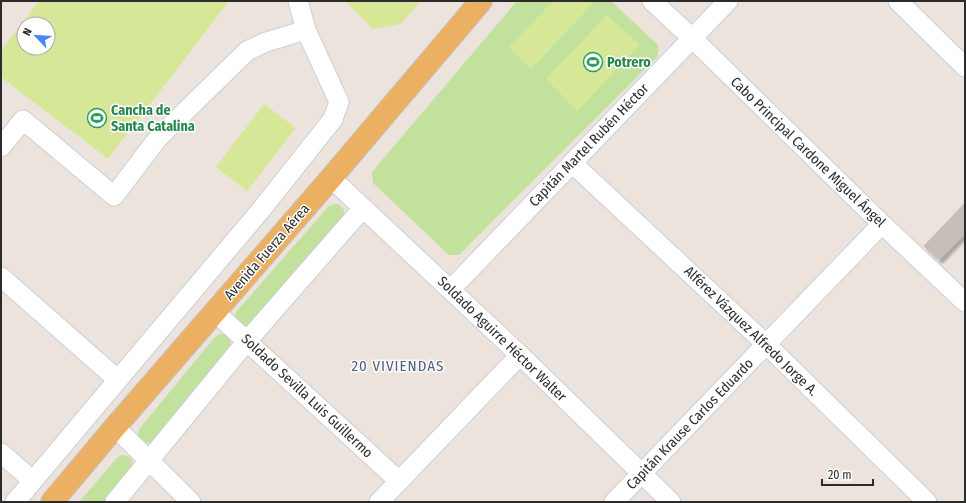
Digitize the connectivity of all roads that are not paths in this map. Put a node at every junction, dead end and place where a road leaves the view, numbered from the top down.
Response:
1 (298, 1) edge
2 (481, 1) edge
3 (652, 1) edge
4 (728, 1) edge
5 (898, 1) edge
6 (306, 30) junction
7 (692, 38) junction
8 (965, 67) edge
9 (1, 147) edge
10 (572, 163) junction
11 (331, 178) junction
12 (363, 208) junction
13 (882, 224) junction
14 (1, 277) edge
15 (451, 289) junction
16 (965, 302) edge
17 (215, 312) junction
18 (247, 341) junction
19 (766, 344) junction
20 (520, 355) junction
21 (118, 380) junction
22 (115, 427) junction
23 (1, 453) edge
24 (149, 461) junction
25 (642, 474) junction
26 (33, 481) junction
27 (399, 481) junction
28 (15, 502) edge
29 (52, 502) edge
30 (115, 502) edge
31 (191, 502) edge
32 (379, 502) edge
33 (614, 502) edge
34 (671, 502) edge
35 (928, 502) edge

1 - 6 street
2 - 11 main road, Avenida Fuerza Aérea
3 - 7 street, Cabo Principal Cardone Miguel Ángel
4 - 7 street, Capitán Martel Rubén Héctor
5 - 8 street
6 - 9 street
6 - 21 street
7 - 10 street, Capitán Martel Rubén Héctor
7 - 13 street, Cabo Principal Cardone Miguel Ángel
10 - 15 street, Capitán Martel Rubén Héctor
10 - 19 street, Alférez Vázquez Alfredo Jorge A.
11 - 12 street, Soldado Aguirre Héctor Walter
11 - 17 main road, Avenida Fuerza Aérea
12 - 15 street, Soldado Aguirre Héctor Walter
12 - 18 street
13 - 16 street, Cabo Principal Cardone Miguel Ángel
13 - 19 street, Capitán Krause Carlos Eduardo
14 - 21 street
15 - 20 street, Soldado Aguirre Héctor Walter
17 - 18 street, Soldado Sevilla Luis Guillermo
17 - 22 main road, Avenida Fuerza Aérea
18 - 24 street
18 - 27 street, Soldado Sevilla Luis Guillermo
19 - 25 street, Capitán Krause Carlos Eduardo
19 - 35 street, Alférez Vázquez Alfredo Jorge A.
20 - 25 street, Soldado Aguirre Héctor Walter
20 - 27 street
21 - 26 street
22 - 24 street
22 - 29 main road, Avenida Fuerza Aérea
23 - 26 street
24 - 30 street
24 - 31 street
25 - 33 street, Capitán Krause Carlos Eduardo
25 - 34 street, Soldado Aguirre Héctor Walter
26 - 28 street
27 - 32 street

